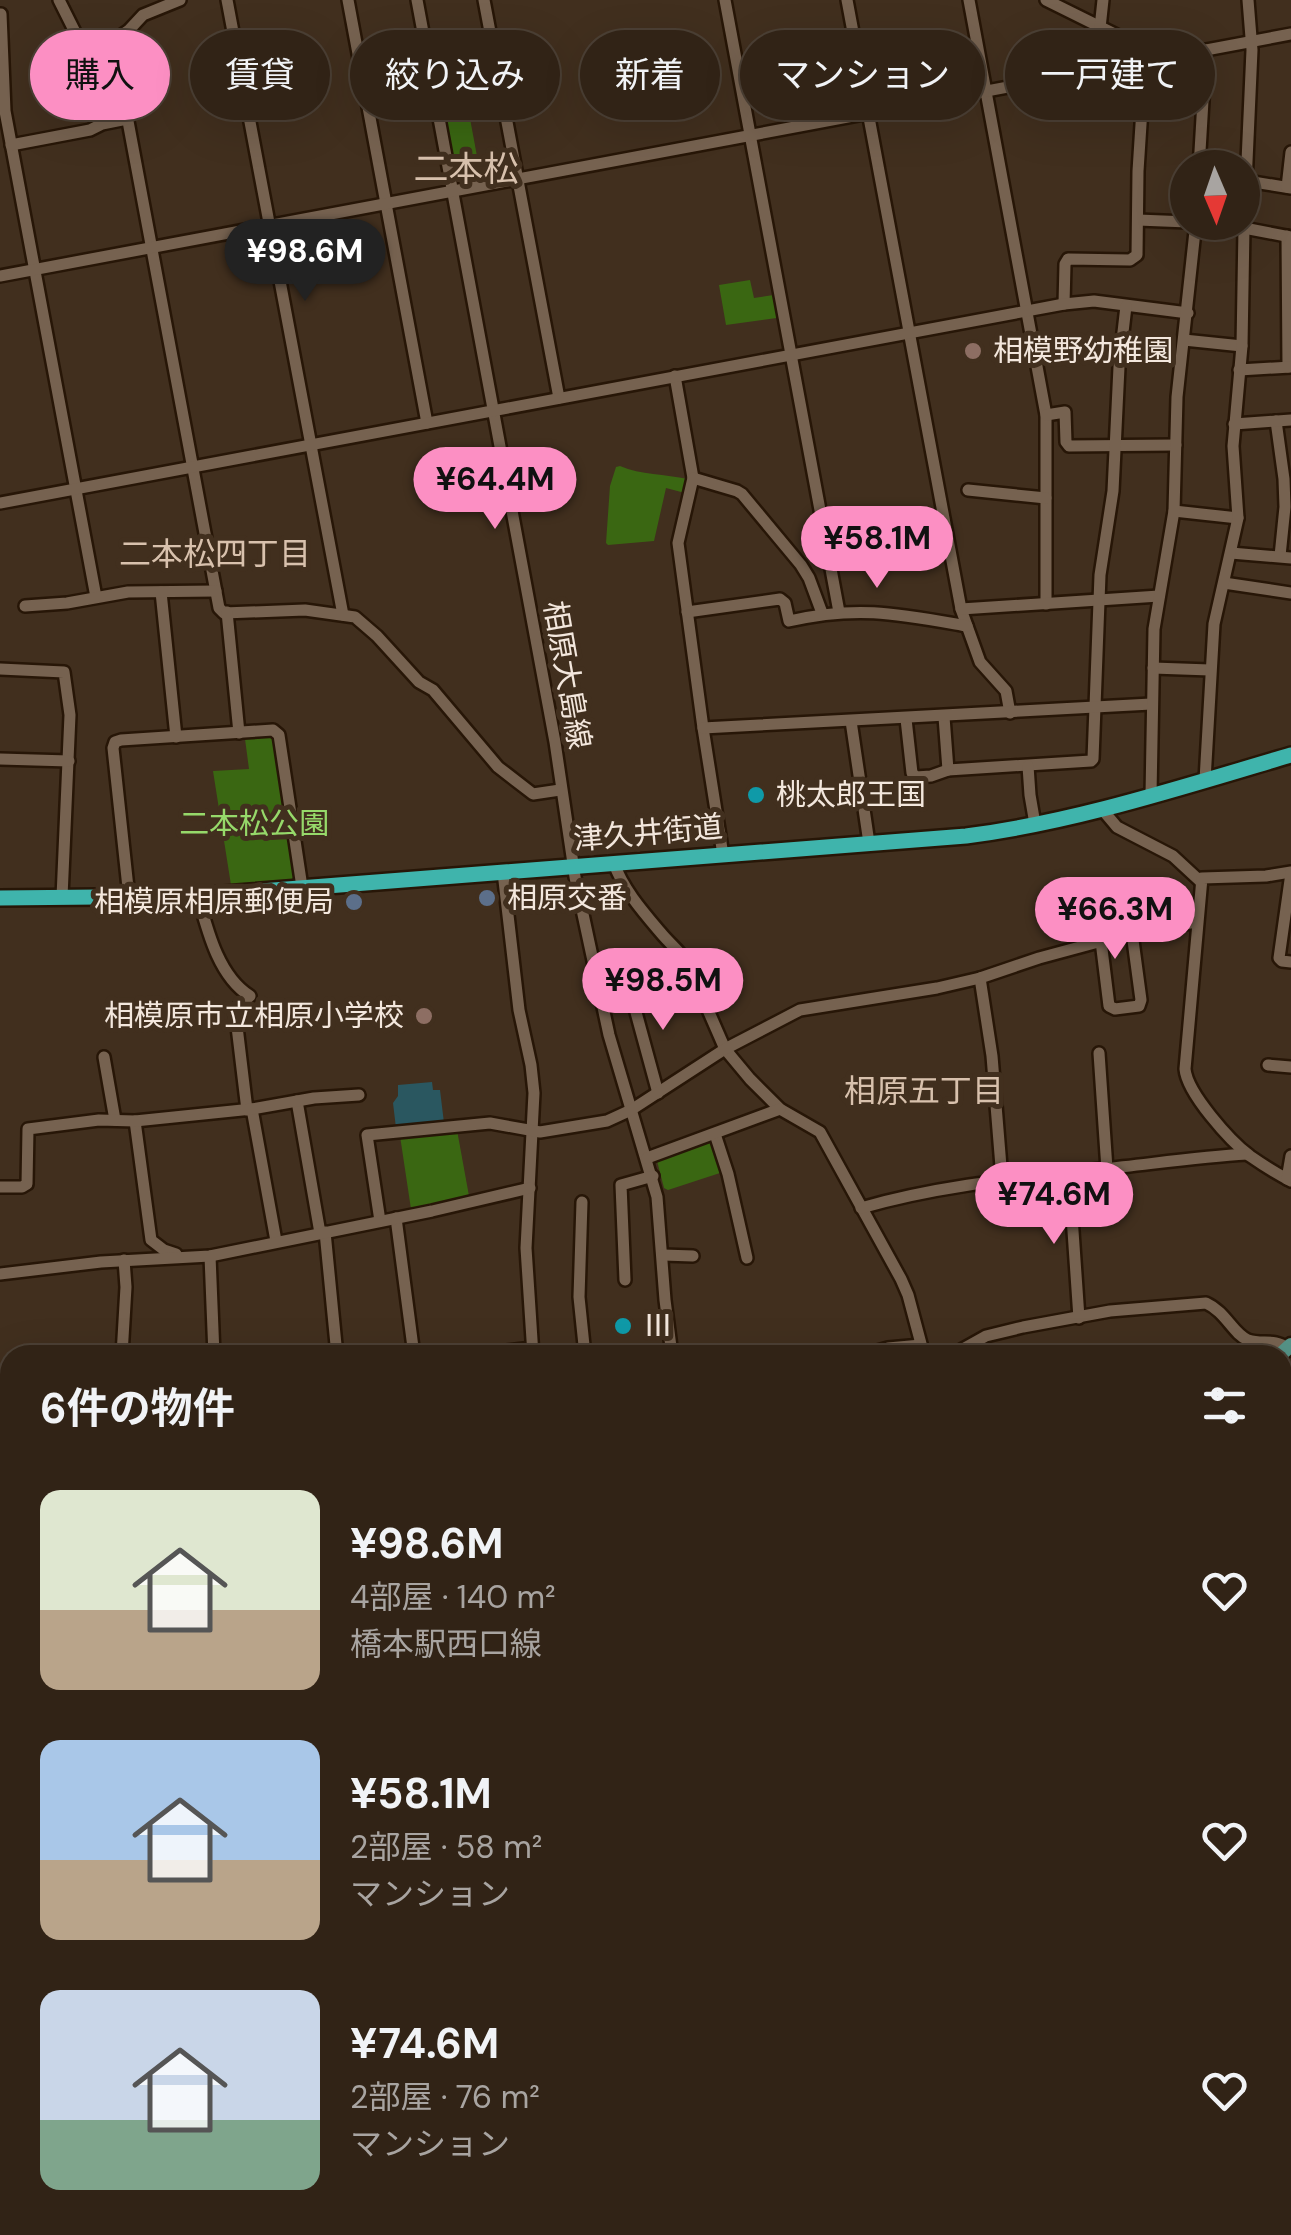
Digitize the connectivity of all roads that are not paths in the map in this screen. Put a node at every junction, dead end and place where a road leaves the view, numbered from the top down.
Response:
1 (59, 0) edge
2 (180, 0) edge
3 (228, 0) edge
4 (348, 0) edge
5 (417, 0) edge
6 (484, 0) edge
7 (725, 0) edge
8 (847, 0) edge
9 (969, 0) edge
10 (1046, 0) edge
11 (1104, 0) edge
12 (1248, 0) edge
13 (0, 14) edge
14 (1100, 28) junction
15 (74, 30) edge
16 (128, 30) edge
17 (853, 30) edge
18 (1104, 30) edge
19 (1291, 34) edge
20 (1252, 41) junction
21 (1215, 48) edge
22 (1005, 88) edge
23 (986, 91) junction
24 (123, 120) edge
25 (128, 120) edge
26 (836, 120) edge
27 (869, 120) edge
28 (1140, 120) edge
29 (1202, 120) edge
30 (750, 136) junction
31 (11, 145) junction
32 (1201, 150) edge
33 (1247, 150) edge
34 (1291, 152) edge
35 (518, 179) junction
36 (1289, 188) edge
37 (1260, 189) edge
38 (452, 192) junction
39 (386, 204) junction
40 (1138, 220) junction
41 (1170, 221) edge
42 (270, 226) junction
43 (1260, 231) edge
44 (1289, 236) edge
45 (1192, 240) edge
46 (1244, 240) edge
47 (152, 248) junction
48 (34, 269) junction
49 (0, 276) edge
50 (1064, 304) junction
51 (1126, 306) junction
52 (1027, 310) junction
53 (1188, 313) junction
54 (909, 333) junction
55 (1184, 340) junction
56 (1242, 346) junction
57 (791, 355) junction
58 (1290, 367) edge
59 (1240, 370) junction
60 (675, 376) junction
61 (559, 398) junction
62 (493, 411) junction
63 (1046, 416) junction
64 (1291, 420) edge
65 (1276, 421) junction
66 (427, 423) junction
67 (1234, 424) junction
68 (310, 445) junction
69 (1116, 445) junction
70 (1176, 445) junction
71 (193, 467) junction
72 (693, 478) junction
73 (76, 489) junction
74 (968, 490) dead end
75 (1046, 498) junction
76 (0, 503) edge
77 (1288, 507) edge
78 (1174, 512) junction
79 (1238, 518) junction
80 (1232, 553) junction
81 (1286, 557) edge
82 (1224, 584) junction
83 (216, 591) junction
84 (161, 592) junction
85 (1291, 593) edge
86 (1159, 596) junction
87 (96, 598) junction
88 (1099, 601) junction
89 (1046, 604) junction
90 (25, 606) dead end
91 (961, 610) junction
92 (227, 612) junction
93 (687, 612) junction
94 (840, 612) junction
95 (822, 613) junction
96 (343, 615) junction
97 (967, 626) junction
98 (1153, 668) junction
99 (0, 669) edge
100 (1210, 670) junction
101 (1152, 704) junction
102 (1096, 708) junction
103 (1010, 713) junction
104 (944, 717) junction
105 (906, 719) junction
106 (852, 721) junction
107 (703, 728) junction
108 (239, 733) junction
109 (176, 737) junction
110 (1291, 756) edge
111 (0, 759) edge
112 (70, 760) junction
113 (1028, 766) junction
114 (948, 770) junction
115 (1205, 780) junction
116 (560, 790) junction
117 (1152, 795) junction
118 (1101, 808) junction
119 (1035, 824) junction
120 (868, 843) junction
121 (723, 855) junction
122 (614, 864) junction
123 (573, 866) junction
124 (503, 872) junction
125 (1291, 873) edge
126 (1200, 882) junction
127 (302, 887) junction
128 (198, 896) junction
129 (129, 897) junction
130 (0, 898) edge
131 (62, 898) junction
132 (1197, 922) junction
133 (1132, 933) junction
134 (1101, 942) junction
135 (1291, 962) edge
136 (980, 978) junction
137 (597, 982) junction
138 (726, 1049) junction
139 (1099, 1053) dead end
140 (104, 1057) dead end
141 (1268, 1065) dead end
142 (1291, 1067) edge
143 (658, 1094) junction
144 (359, 1095) dead end
145 (297, 1101) junction
146 (780, 1108) junction
147 (250, 1110) junction
148 (632, 1110) junction
149 (115, 1120) junction
150 (135, 1121) junction
151 (534, 1130) junction
152 (715, 1134) junction
153 (1247, 1154) junction
154 (1291, 1156) edge
155 (647, 1158) junction
156 (1107, 1169) junction
157 (1069, 1172) junction
158 (652, 1176) junction
159 (1002, 1179) junction
160 (1289, 1180) edge
161 (0, 1186) edge
162 (530, 1188) junction
163 (582, 1202) dead end
164 (861, 1208) junction
165 (396, 1218) junction
166 (380, 1221) junction
167 (322, 1232) junction
168 (276, 1241) junction
169 (662, 1255) junction
170 (190, 1256) junction
171 (210, 1256) junction
172 (693, 1256) dead end
173 (747, 1258) dead end
174 (124, 1260) junction
175 (0, 1274) edge
176 (625, 1280) dead end
177 (1079, 1318) junction
178 (123, 1345) edge
179 (214, 1345) edge
180 (337, 1345) edge
181 (413, 1345) edge
182 (532, 1345) edge
183 (584, 1345) edge
184 (671, 1345) edge
185 (921, 1345) edge
186 (970, 1345) edge
187 (1281, 1345) edge
188 (0, 1795) edge
189 (0, 1821) edge

1 - 15 street
2 - 16 street
3 - 42 street
4 - 39 street
5 - 38 street, 相原大島線
6 - 35 street
7 - 30 street
8 - 17 street
9 - 23 street
10 - 14 street
11 - 14 street
12 - 20 street
13 - 31 street
14 - 18 street
19 - 20 street
20 - 21 street
20 - 33 street
22 - 23 street
23 - 52 street
24 - 31 street
25 - 47 street
26 - 30 street
27 - 54 street
28 - 40 street
29 - 32 street
30 - 35 street
30 - 57 street
31 - 48 street
34 - 36 street
35 - 38 street
35 - 61 street
36 - 37 street
38 - 39 street
38 - 62 street, 相原大島線
39 - 42 street
39 - 66 street
40 - 41 street
40 - 50 street
42 - 47 street
42 - 68 street
43 - 44 street
44 - 58 street
45 - 53 street
46 - 56 street
47 - 48 street
47 - 71 street
48 - 49 street
48 - 73 street
50 - 51 street
50 - 52 street
51 - 53 street
51 - 69 street
52 - 54 street
52 - 63 street
53 - 55 street
54 - 57 street
54 - 91 street
55 - 56 street
55 - 70 street
56 - 59 street
57 - 60 street
57 - 94 street
58 - 59 street
59 - 67 street
60 - 61 street
60 - 72 street
61 - 62 street
62 - 66 street
62 - 116 street, 相原大島線
63 - 69 street
63 - 75 street
64 - 65 street
65 - 67 street
65 - 77 street
66 - 68 street
67 - 79 street
68 - 71 street
68 - 96 street
69 - 70 street
69 - 88 street
70 - 78 street
71 - 73 street
71 - 83 street
72 - 93 street
72 - 95 street
73 - 76 street
73 - 87 street
74 - 75 street
75 - 89 street
77 - 81 street
78 - 79 street
78 - 86 street
79 - 80 street
80 - 81 street
80 - 82 street
82 - 85 street
82 - 100 street
83 - 84 street
83 - 92 street
84 - 87 street
84 - 109 street
86 - 88 street
86 - 98 street
87 - 90 street
88 - 89 street
88 - 102 street
89 - 91 street
91 - 97 street
92 - 96 street
92 - 108 street
93 - 95 street
93 - 107 street
94 - 95 street
94 - 97 street
96 - 116 street
97 - 103 street
98 - 100 street
98 - 101 street
99 - 112 street
100 - 115 street
101 - 102 street
101 - 117 street
102 - 103 street
102 - 113 street
103 - 104 street
104 - 105 street
104 - 114 street
105 - 106 street
105 - 114 street
106 - 107 street
106 - 120 street
107 - 121 street
108 - 109 street
108 - 127 street
109 - 129 street
110 - 115 highway, 津久井街道
111 - 112 street
112 - 131 street
113 - 114 street
113 - 119 street
115 - 117 highway, 津久井街道
116 - 123 street, 相原大島線
117 - 118 highway, 津久井街道
118 - 119 highway, 津久井街道
118 - 126 street
119 - 120 highway, 津久井街道
120 - 121 highway, 津久井街道
121 - 122 highway, 津久井街道
122 - 123 highway, 津久井街道
122 - 138 street
123 - 124 highway, 津久井街道
123 - 137 street, 相原大島線
124 - 127 highway, 津久井街道
124 - 151 street
125 - 126 street
125 - 135 street
126 - 132 street
127 - 128 highway, 津久井街道
128 - 129 highway, 津久井街道
128 - 147 street
129 - 131 highway, 津久井街道
130 - 131 highway, 津久井街道
132 - 133 street
132 - 153 street
133 - 134 street
133 - 134 street
134 - 136 street
136 - 138 street
136 - 159 street
137 - 143 street
137 - 148 street, 相原大島線
138 - 143 street
138 - 146 street
139 - 156 street
140 - 149 street
141 - 142 street
143 - 148 street
144 - 145 street
145 - 147 street
145 - 167 street
146 - 152 street
146 - 164 street
147 - 150 street
147 - 168 street
148 - 151 street
148 - 155 street, 相原大島線
149 - 150 street
149 - 161 street
150 - 170 street
151 - 162 street
151 - 166 street
152 - 155 street
152 - 173 street
153 - 156 street
153 - 160 street
154 - 160 street
155 - 158 street, 相原大島線
156 - 157 street
157 - 159 street
157 - 177 street
158 - 169 street, 相原大島線
158 - 176 street
159 - 164 street
162 - 165 street
162 - 182 street
163 - 183 street
164 - 185 street
165 - 166 street
165 - 181 street
166 - 167 street
167 - 168 street
167 - 180 street
168 - 171 street
169 - 172 street
169 - 184 street, 相原大島線
170 - 171 street
170 - 174 street
171 - 179 street
174 - 175 street
174 - 178 street
177 - 186 street
177 - 187 street
188 - 189 street

